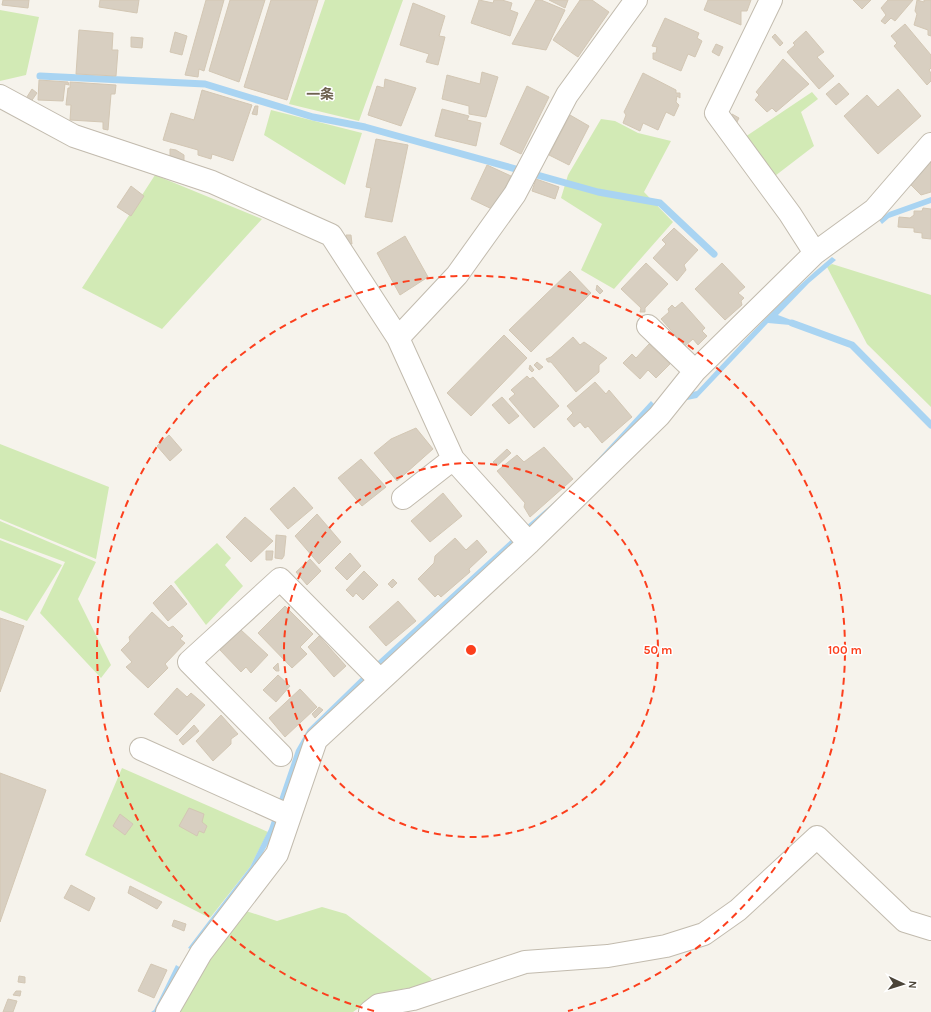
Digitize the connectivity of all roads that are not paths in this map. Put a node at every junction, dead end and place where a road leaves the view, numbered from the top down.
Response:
1 (636, 0) edge
2 (771, 0) edge
3 (0, 96) edge
4 (931, 144) edge
5 (815, 253) junction
6 (648, 326) dead end
7 (398, 338) junction
8 (695, 371) junction
9 (453, 459) junction
10 (403, 498) dead end
11 (529, 543) junction
12 (380, 680) junction
13 (141, 749) dead end
14 (281, 755) dead end
15 (290, 816) junction
16 (931, 929) edge
17 (414, 1006) edge
18 (167, 1012) edge
19 (370, 1012) edge

1 - 7 street
2 - 5 street
3 - 7 street
4 - 5 street
5 - 8 street
6 - 8 street
7 - 9 street
8 - 11 street
9 - 10 street
9 - 11 street
11 - 12 street
12 - 14 street
12 - 15 street
13 - 15 street
15 - 18 street
16 - 17 street
17 - 19 street

